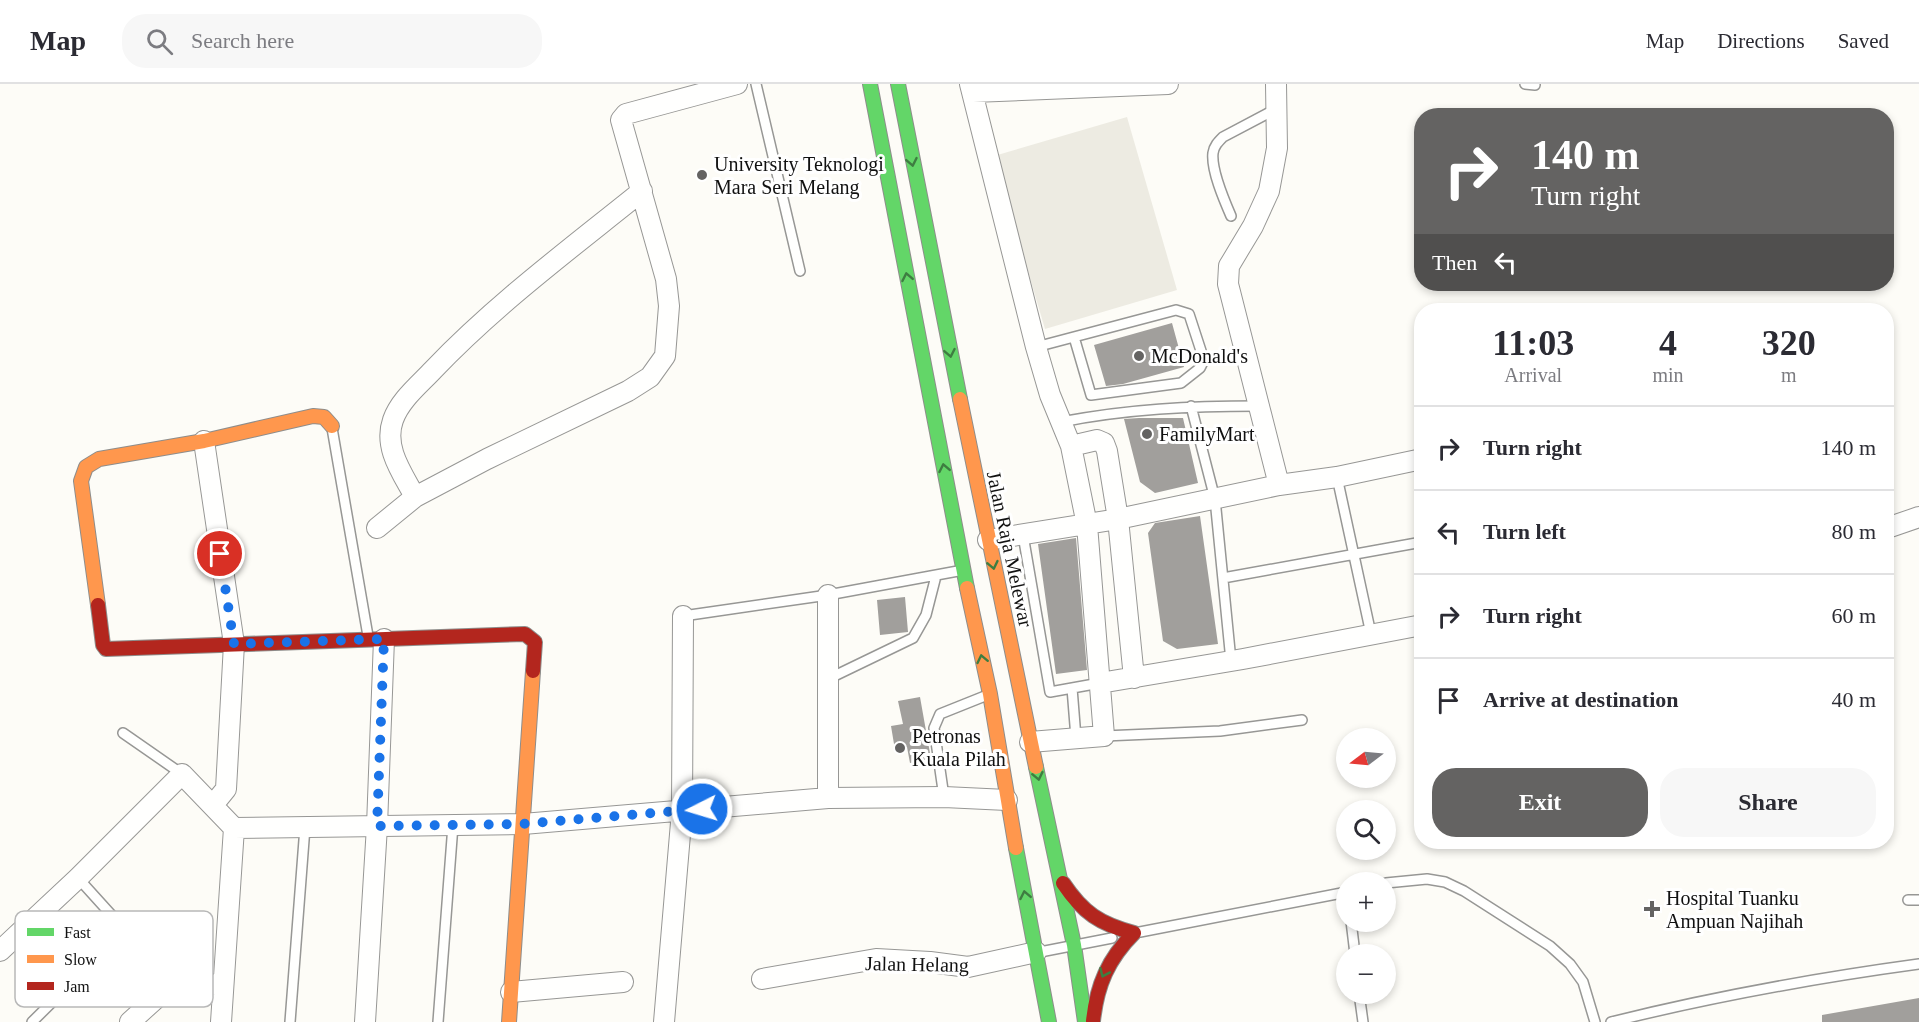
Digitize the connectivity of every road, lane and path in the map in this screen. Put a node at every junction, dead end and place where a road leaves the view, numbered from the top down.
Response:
1 (737, 84) edge
2 (756, 84) edge
3 (870, 84) edge
4 (898, 84) edge
5 (1168, 84) edge
6 (1276, 84) edge
7 (1525, 84) edge
8 (1535, 85) edge
9 (972, 88) edge
10 (1276, 109) junction
11 (906, 121) junction
12 (879, 127) junction
13 (642, 191) junction
14 (1231, 216) dead end
15 (800, 271) dead end
16 (1074, 337) junction
17 (1036, 347) junction
18 (1191, 406) junction
19 (1258, 406) junction
20 (1061, 422) junction
21 (332, 426) joint
22 (204, 441) junction
23 (1071, 446) junction
24 (1414, 461) edge
25 (1336, 477) junction
26 (1279, 485) junction
27 (416, 497) junction
28 (1215, 499) junction
29 (1919, 517) edge
30 (1118, 519) junction
31 (1087, 525) junction
32 (1894, 526) edge
33 (377, 528) dead end
34 (1023, 535) junction
35 (988, 540) junction
36 (1414, 544) edge
37 (1353, 555) junction
38 (963, 570) junction
39 (936, 576) junction
40 (1223, 579) junction
41 (828, 595) junction
42 (683, 616) joint
43 (1414, 626) edge
44 (1371, 634) junction
45 (376, 639) junction
46 (234, 644) junction
47 (1231, 661) junction
48 (1134, 678) junction
49 (828, 679) junction
50 (1100, 683) junction
51 (1072, 688) junction
52 (990, 694) junction
53 (1302, 720) dead end
54 (123, 733) dead end
55 (1104, 736) junction
56 (1076, 738) junction
57 (1030, 742) junction
58 (182, 774) junction
59 (944, 797) junction
60 (828, 798) junction
61 (1007, 800) junction
62 (213, 805) junction
63 (681, 811) junction
64 (522, 824) junction
65 (453, 825) junction
66 (377, 826) junction
67 (305, 827) junction
68 (234, 828) junction
69 (1057, 867) junction
70 (78, 878) junction
71 (1396, 882) edge
72 (1336, 894) edge
73 (1908, 900) dead end
74 (1919, 900) edge
75 (43, 911) edge
76 (108, 911) edge
77 (1134, 933) junction
78 (15, 937) edge
79 (1074, 945) junction
80 (0, 951) edge
81 (1036, 952) junction
82 (1919, 964) edge
83 (762, 979) dead end
84 (623, 982) dead end
85 (213, 985) edge
86 (223, 985) junction
87 (511, 992) junction
88 (1361, 1004) edge
89 (47, 1007) edge
90 (147, 1007) edge
91 (32, 1022) edge
92 (130, 1022) edge
93 (221, 1022) edge
94 (290, 1022) edge
95 (365, 1022) edge
96 (438, 1022) edge
97 (508, 1022) edge
98 (664, 1022) edge
99 (1049, 1022) edge
100 (1085, 1022) edge
101 (1093, 1022) edge
102 (1363, 1022) edge
103 (1594, 1022) edge
104 (1611, 1022) edge

1 - 13 street
2 - 15 lane
3 - 12 main road
4 - 11 main road, Jalan Raja Melewar
5 - 9 street
6 - 10 street
7 - 8 lane
9 - 17 street
10 - 14 lane
10 - 19 street
11 - 12 main road
11 -> 35 main road, Jalan Raja Melewar
38 -> 12 main road
13 - 27 street
13 - 27 street
16 - 16 lane
16 - 17 lane
17 - 20 street
18 - 19 lane
18 - 20 lane
18 - 28 lane
19 - 26 street
20 - 23 street
21 - 22 main road
21 - 45 lane
22 - 46 street
22 - 46 main road
23 - 30 street
23 - 31 street
24 - 25 street
25 - 26 street
25 - 37 lane
26 - 28 street
27 - 33 street
28 - 30 street
28 - 40 lane
29 - 32 street
30 - 31 street
30 - 48 street
31 - 34 street
31 - 50 street
34 - 35 street
34 - 51 lane
35 -> 57 main road, Jalan Raja Melewar
36 - 37 lane
37 - 40 lane
37 - 44 lane
38 - 39 lane
52 -> 38 main road
39 - 41 lane
39 - 49 lane
40 - 47 lane
41 - 42 lane
41 - 49 street
42 - 63 street
43 - 44 street
44 - 47 street
45 - 46 main road
45 - 64 main road
45 - 66 street
46 - 62 street
47 - 48 street
48 - 50 street
49 - 60 street
50 - 51 lane
50 - 55 street
51 - 56 lane
52 - 59 lane
52 - 61 main road
53 - 55 lane
54 - 58 lane
55 - 56 street
56 - 57 street
57 -> 69 main road, Jalan Raja Melewar
58 - 62 street
58 - 70 street
59 - 60 street
59 - 61 street
60 - 63 street
81 -> 61 main road
62 - 68 street
63 - 64 street
63 - 98 street
64 - 65 street
64 - 87 main road
65 - 66 street
65 - 96 lane
66 - 67 street
66 - 95 street
67 - 68 street
67 - 94 lane
68 - 86 street
69 - 77 main road
69 - 79 main road, Jalan Raja Melewar
70 - 75 street
70 - 76 lane
71 - 103 lane
72 - 77 lane
73 - 74 lane
77 - 79 lane
77 -> 101 main road
78 - 80 street
79 - 81 lane
79 - 100 main road, Jalan Raja Melewar
81 - 83 street, Jalan Helang
81 - 99 main road
82 - 104 lane
84 - 87 street
85 - 86 street
86 - 93 street
87 - 97 main road
88 - 102 lane
89 - 91 lane
90 - 92 street

